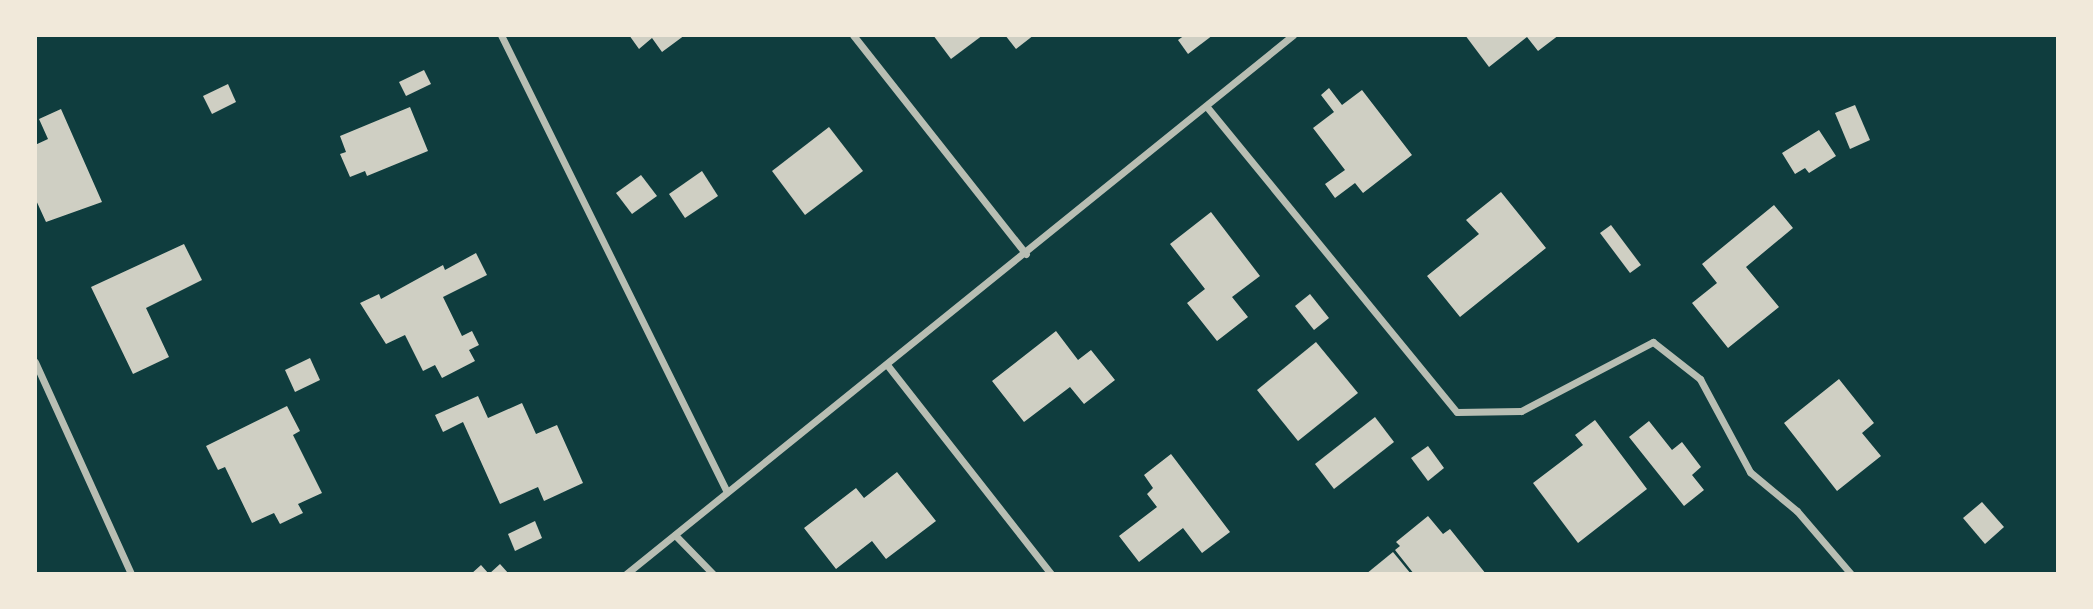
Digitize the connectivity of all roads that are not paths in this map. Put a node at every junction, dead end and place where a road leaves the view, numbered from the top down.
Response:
1 (501, 35) edge
2 (853, 35) edge
3 (1293, 35) edge
4 (1207, 107) junction
5 (1026, 254) junction
6 (35, 362) edge
7 (888, 366) junction
8 (726, 490) junction
9 (675, 535) junction
10 (131, 574) edge
11 (626, 574) edge
12 (713, 574) edge
13 (1052, 574) edge
14 (1851, 574) edge

1 - 8 street
2 - 5 street
3 - 4 street
4 - 5 street
4 - 14 street
5 - 7 street
6 - 10 street
7 - 8 street
7 - 13 street
8 - 9 street
9 - 11 street
9 - 12 street

